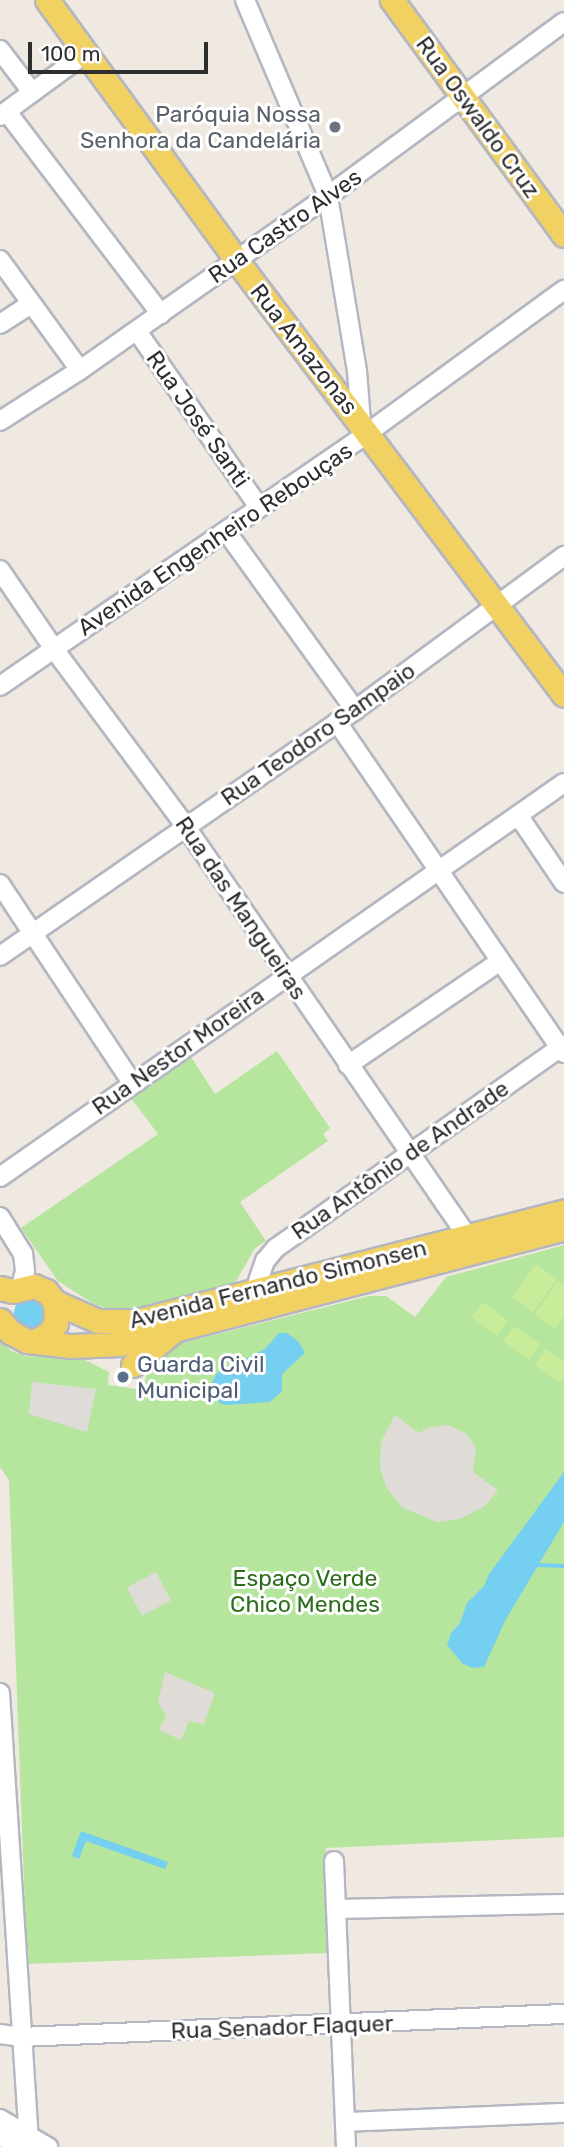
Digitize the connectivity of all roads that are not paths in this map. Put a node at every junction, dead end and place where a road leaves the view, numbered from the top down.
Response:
1 (47, 0) edge
2 (245, 0) edge
3 (392, 0) edge
4 (564, 22) edge
5 (0, 50) edge
6 (86, 52) junction
7 (32, 92) junction
8 (464, 98) junction
9 (3, 114) edge
10 (328, 196) junction
11 (564, 235) edge
12 (0, 260) edge
13 (237, 261) junction
14 (564, 290) edge
15 (31, 304) junction
16 (161, 314) junction
17 (0, 324) edge
18 (138, 331) junction
19 (80, 370) junction
20 (0, 421) edge
21 (365, 427) junction
22 (259, 507) junction
23 (226, 531) junction
24 (564, 556) edge
25 (0, 570) edge
26 (497, 605) junction
27 (54, 649) junction
28 (0, 686) edge
29 (564, 695) edge
30 (355, 709) junction
31 (337, 722) junction
32 (564, 783) edge
33 (518, 815) junction
34 (186, 827) junction
35 (438, 871) junction
36 (564, 883) edge
37 (0, 884) edge
38 (33, 932) junction
39 (0, 956) edge
40 (499, 962) junction
41 (287, 976) junction
42 (563, 1049) edge
43 (348, 1065) junction
44 (132, 1083) junction
45 (409, 1155) junction
46 (0, 1177) edge
47 (564, 1211) edge
48 (0, 1217) edge
49 (564, 1228) edge
50 (472, 1243) junction
51 (11, 1289) edge
52 (255, 1290) junction
53 (55, 1302) junction
54 (2, 1322) edge
55 (174, 1330) junction
56 (37, 1340) junction
57 (133, 1365) dead end
58 (0, 1693) edge
59 (334, 1861) dead end
60 (5, 1878) edge
61 (564, 1904) edge
62 (336, 1909) junction
63 (564, 2014) edge
64 (343, 2025) junction
65 (0, 2034) edge
66 (21, 2037) junction
67 (564, 2113) edge
68 (0, 2119) edge
69 (345, 2122) junction
70 (0, 2137) edge
71 (32, 2142) edge
72 (48, 2147) edge
73 (346, 2147) edge

1 - 6 main road, Rua Amazonas
2 - 10 street
3 - 8 main road, Rua Oswaldo Cruz
4 - 8 street, Rua Castro Alves
5 - 7 street
6 - 7 street
6 - 13 main road, Rua Amazonas
7 - 9 street
8 - 10 street, Rua Castro Alves
8 - 11 main road, Rua Oswaldo Cruz
9 - 16 street
10 - 13 street, Rua Castro Alves
10 - 21 street
12 - 15 street
13 - 16 street, Rua Castro Alves
13 - 21 main road, Rua Amazonas
14 - 21 street, Avenida Engenheiro Rebouças
15 - 17 street
15 - 19 street
16 - 18 street, Rua Castro Alves
18 - 19 street, Rua Castro Alves
18 - 22 street, Rua José Santi
19 - 20 street, Rua Castro Alves
21 - 22 street, Avenida Engenheiro Rebouças
21 - 26 main road, Rua Amazonas
22 - 23 street, Avenida Engenheiro Rebouças
23 - 27 street, Avenida Engenheiro Rebouças
23 - 30 street
24 - 26 street, Rua Teodoro Sampaio
25 - 27 street, Rua das Mangueiras
26 - 29 main road, Rua Amazonas
26 - 30 street, Rua Teodoro Sampaio
27 - 28 street, Avenida Engenheiro Rebouças
27 - 34 street, Rua das Mangueiras
30 - 31 street, Rua Teodoro Sampaio
31 - 34 street, Rua Teodoro Sampaio
31 - 35 street
32 - 33 street, Rua Nestor Moreira
33 - 35 street, Rua Nestor Moreira
33 - 36 street
34 - 38 street, Rua Teodoro Sampaio
34 - 41 street, Rua das Mangueiras
35 - 40 street
35 - 41 street, Rua Nestor Moreira
37 - 38 street
38 - 39 street, Rua Teodoro Sampaio
38 - 44 street
40 - 42 street
40 - 43 street
41 - 43 street, Rua das Mangueiras
41 - 44 street, Rua Nestor Moreira
42 - 45 street, Rua Antônio de Andrade
43 - 45 street, Rua das Mangueiras
44 - 46 street, Rua Nestor Moreira
45 - 50 street, Rua das Mangueiras
45 - 52 street, Rua Antônio de Andrade
47 - 50 main road, Avenida Fernando Simonsen
48 - 51 street
49 - 50 main road, Avenida Fernando Simonsen
50 - 52 main road, Avenida Fernando Simonsen
50 - 55 main road, Avenida Fernando Simonsen
51 - 53 main road, Avenida Fernando Simonsen
51 - 54 main road
52 - 53 main road, Avenida Fernando Simonsen
53 - 56 main road
54 - 56 main road, Avenida Fernando Simonsen
55 - 56 main road, Avenida Fernando Simonsen
55 - 57 main road
58 - 60 street
59 - 62 street
60 - 66 street
61 - 62 street
62 - 64 street
63 - 64 street, Rua Senador Flaquer
64 - 66 street, Rua Senador Flaquer
64 - 69 street
65 - 66 street, Rua Senador Flaquer
66 - 71 street
67 - 69 street
68 - 71 street
69 - 73 street
70 - 71 street
71 - 72 street

